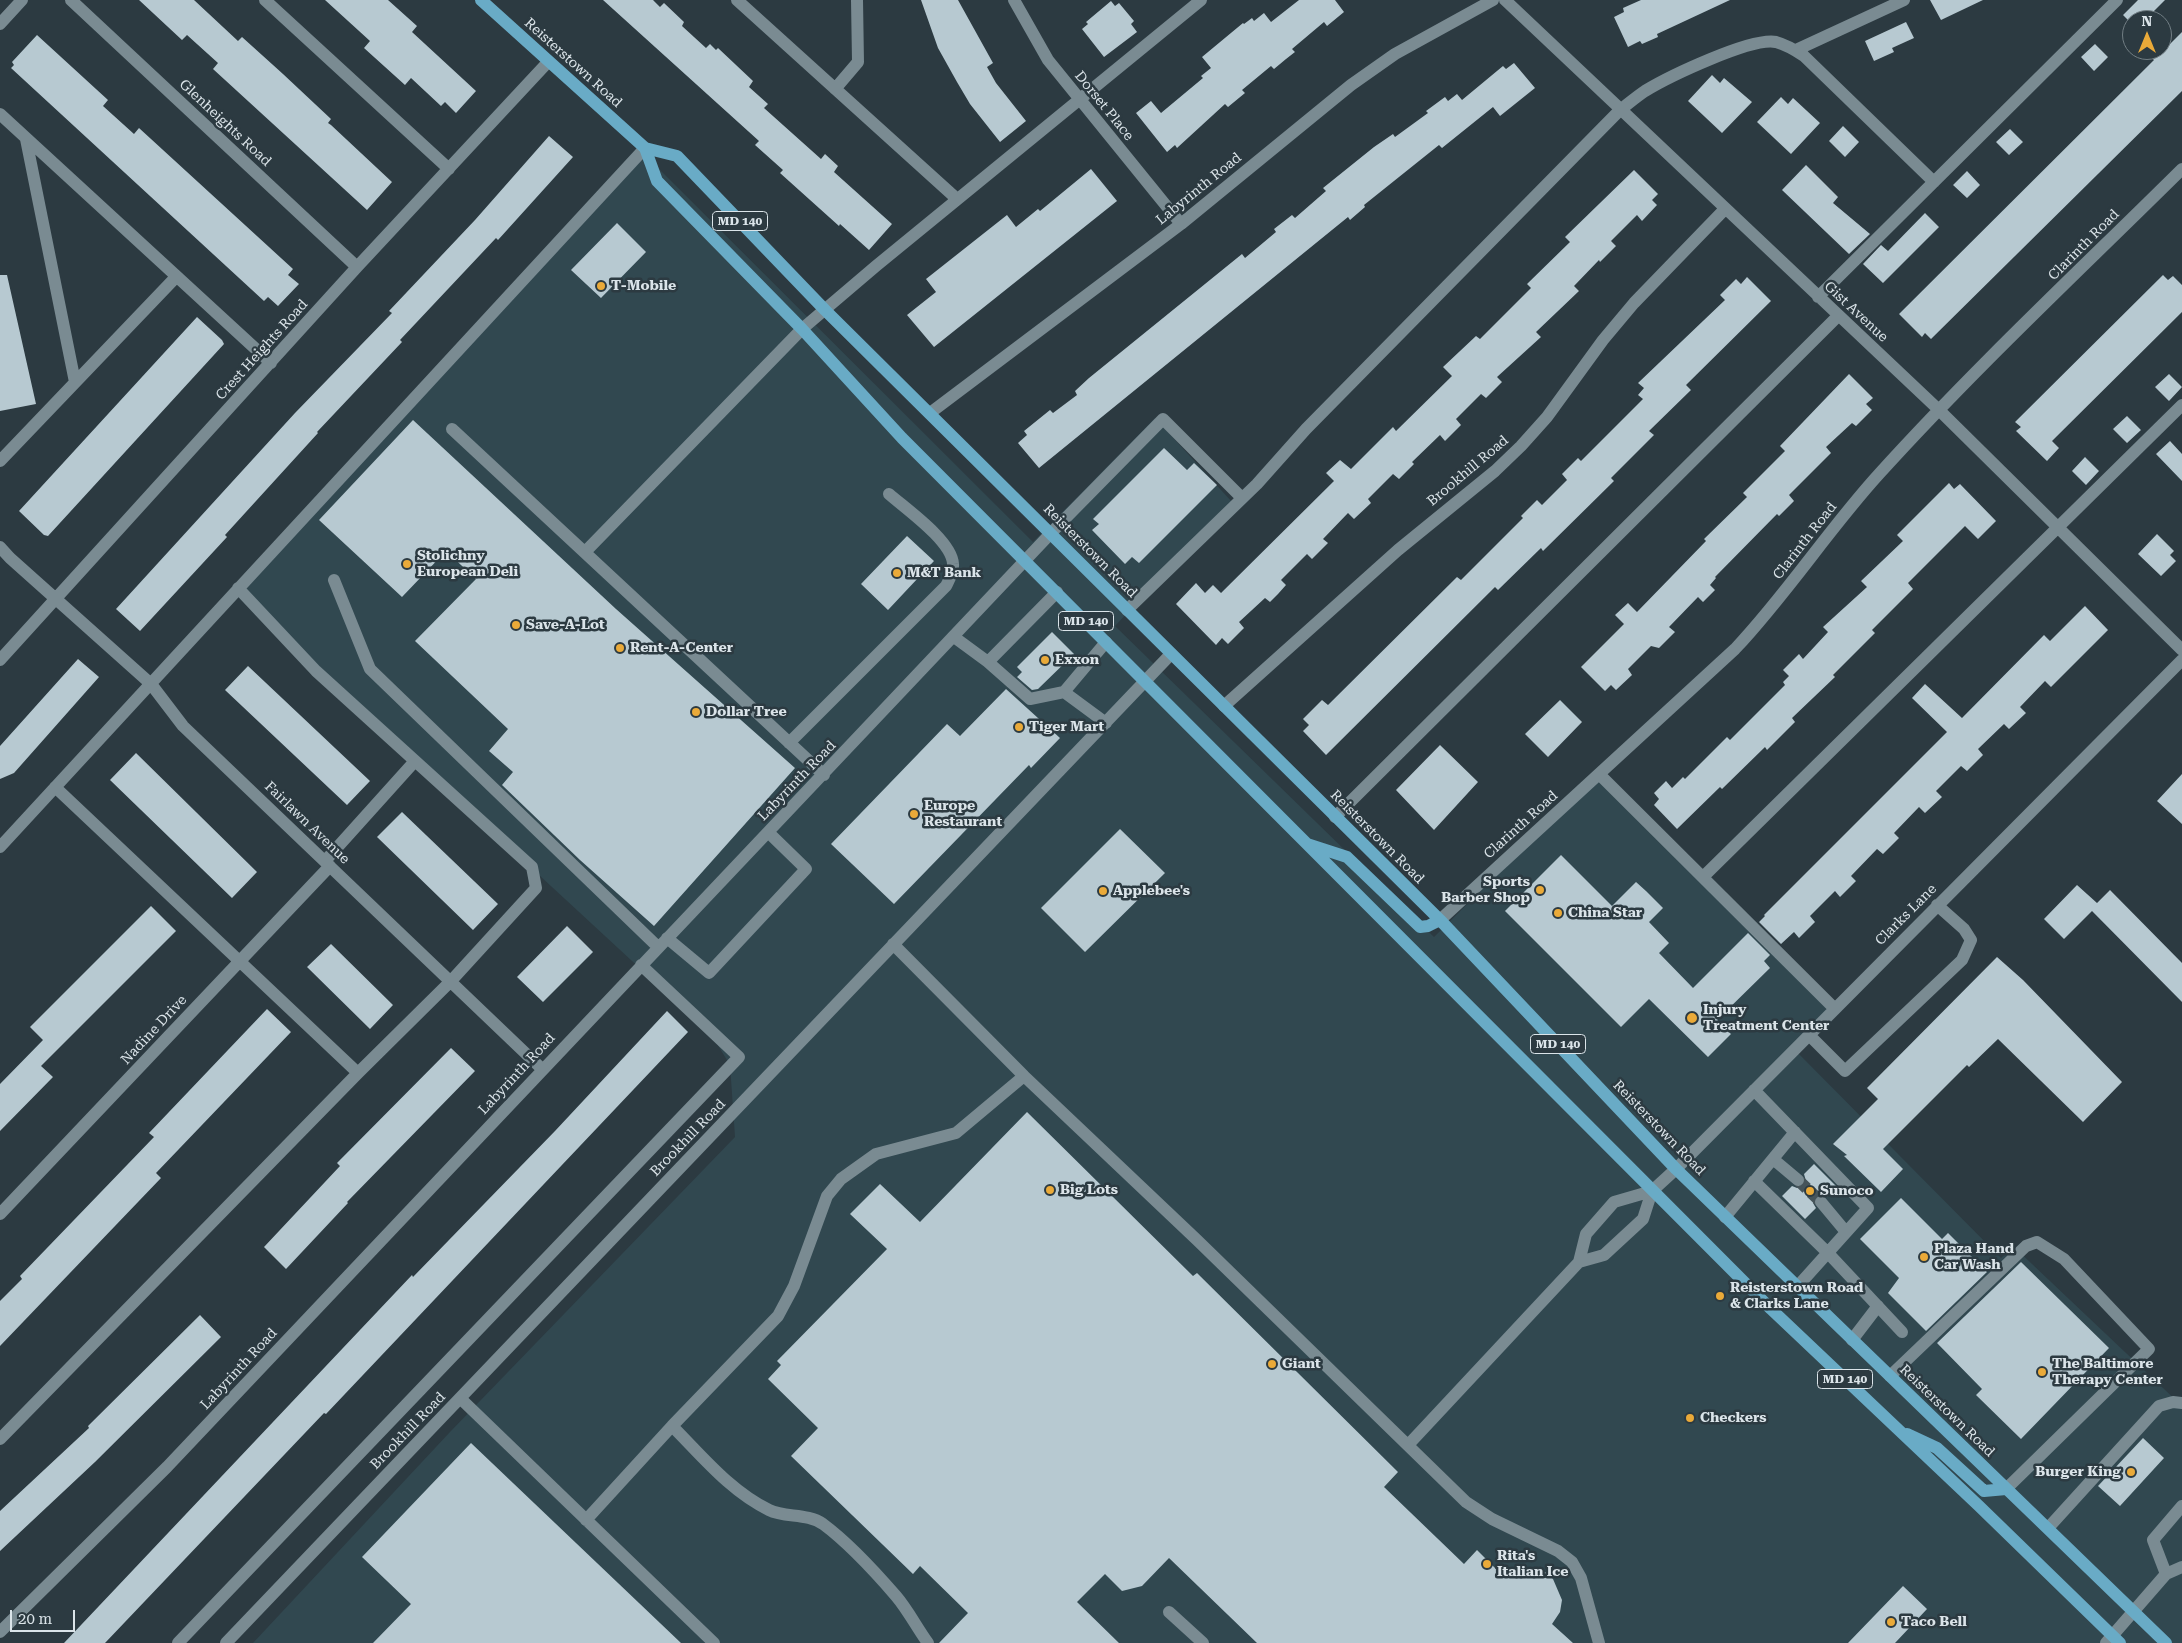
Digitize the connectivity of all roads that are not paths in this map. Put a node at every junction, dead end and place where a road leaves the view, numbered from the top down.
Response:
1 (22, 0) edge
2 (71, 0) edge
3 (265, 0) edge
4 (481, 0) edge
5 (737, 0) edge
6 (857, 0) edge
7 (1014, 0) edge
8 (1201, 0) edge
9 (1493, 0) edge
10 (1505, 0) edge
11 (1904, 0) edge
12 (2117, 0) edge
13 (1184, 6) edge
14 (0, 24) edge
15 (1796, 50) junction
16 (548, 62) junction
17 (835, 89) junction
18 (1080, 100) junction
19 (1620, 110) junction
20 (0, 114) edge
21 (26, 139) junction
22 (645, 148) junction
23 (449, 169) junction
24 (2182, 169) edge
25 (1934, 182) junction
26 (957, 199) junction
27 (1724, 210) junction
28 (1181, 224) junction
29 (357, 267) junction
30 (176, 278) junction
31 (1818, 297) junction
32 (825, 310) junction
33 (1838, 316) junction
34 (802, 329) junction
35 (271, 363) junction
36 (75, 382) junction
37 (2182, 405) edge
38 (1939, 410) junction
39 (930, 413) junction
40 (452, 429) dead end
41 (0, 461) edge
42 (888, 494) dead end
43 (1242, 498) junction
44 (2059, 528) junction
45 (1052, 532) junction
46 (0, 547) edge
47 (585, 552) junction
48 (1025, 561) junction
49 (334, 580) dead end
50 (238, 588) junction
51 (1057, 592) junction
52 (55, 598) junction
53 (1127, 610) junction
54 (954, 637) junction
55 (1106, 642) junction
56 (2182, 650) edge
57 (1171, 654) junction
58 (0, 660) edge
59 (2182, 660) edge
60 (988, 662) junction
61 (1145, 682) junction
62 (151, 684) junction
63 (1064, 692) junction
64 (1224, 706) junction
65 (1106, 723) junction
66 (790, 743) junction
67 (415, 761) junction
68 (1600, 775) junction
69 (824, 776) junction
70 (55, 787) junction
71 (1335, 816) junction
72 (769, 833) junction
73 (1307, 844) junction
74 (0, 847) edge
75 (328, 864) junction
76 (1703, 878) junction
77 (1938, 905) junction
78 (1440, 920) junction
79 (662, 942) junction
80 (893, 944) junction
81 (239, 962) junction
82 (641, 965) junction
83 (451, 981) junction
84 (1834, 1009) junction
85 (1808, 1035) junction
86 (542, 1069) junction
87 (358, 1073) junction
88 (1024, 1076) junction
89 (1754, 1090) junction
90 (1795, 1132) junction
91 (1773, 1158) junction
92 (1676, 1169) junction
93 (1798, 1180) tunnel mouth
94 (1754, 1181) junction
95 (1652, 1191) junction
96 (1821, 1202) tunnel mouth
97 (0, 1214) edge
98 (1725, 1216) junction
99 (1846, 1232) junction
100 (1828, 1252) junction
101 (1579, 1262) junction
102 (1797, 1287) junction
103 (1878, 1306) junction
104 (1902, 1332) dead end
105 (1852, 1340) junction
106 (1890, 1376) junction
107 (460, 1399) junction
108 (2182, 1403) edge
109 (672, 1426) junction
110 (1896, 1429) junction
111 (0, 1439) edge
112 (1409, 1444) junction
113 (2006, 1489) junction
114 (2182, 1506) edge
115 (586, 1520) junction
116 (2048, 1528) junction
117 (2182, 1567) edge
118 (2166, 1574) junction
119 (1169, 1612) dead end
120 (2134, 1613) junction
121 (0, 1632) edge
122 (2113, 1641) edge
123 (178, 1643) edge
124 (226, 1643) edge
125 (714, 1643) edge
126 (928, 1643) edge
127 (1203, 1643) edge
128 (1599, 1643) edge
129 (2166, 1643) edge

1 - 14 street
2 - 29 street, Glenheights Road
3 - 23 street
4 - 16 main road, Reisterstown Road / MD 140
5 - 17 street
6 - 17 street
7 - 18 street, Dorset Place
8 - 13 street
9 - 28 street, Labyrinth Road
10 - 19 street, Gist Avenue
11 - 15 street
12 - 25 street
13 - 18 street
15 - 19 street
15 - 25 street
16 - 22 main road, Reisterstown Road / MD 140
16 - 23 street, Crest Heights Road
17 - 26 street
18 - 26 street
18 - 28 street, Dorset Place
19 - 27 street, Gist Avenue
19 - 43 street
20 - 21 street
21 - 30 street
21 - 36 street
22 - 32 main road, Reisterstown Road / MD 140
22 - 34 main road, Reisterstown Road / MD 140
22 - 50 street
23 - 29 street, Crest Heights Road
24 - 38 street, Clarinth Road
25 - 31 street
26 - 32 street
27 - 31 street, Gist Avenue
27 - 64 street, Brookhill Road
28 - 39 street, Labyrinth Road
29 - 35 street, Crest Heights Road
30 - 35 street
30 - 36 street
31 - 33 street, Gist Avenue
32 - 34 street
32 - 39 main road, Reisterstown Road / MD 140
33 - 38 street, Gist Avenue
33 - 71 street
34 - 47 street
34 - 48 main road, Reisterstown Road / MD 140
35 - 52 street, Crest Heights Road
36 - 41 street
37 - 44 street
38 - 44 street, Gist Avenue
38 - 68 street, Clarinth Road
39 - 45 main road, Reisterstown Road / MD 140
40 - 47 street
42 - 66 street
43 - 45 street, Labyrinth Road
43 - 53 street
44 - 56 street, Gist Avenue
44 - 76 street
45 - 48 street, Labyrinth Road
45 - 53 main road, Reisterstown Road / MD 140
46 - 52 street, Fairlawn Avenue
47 - 66 street
48 - 51 main road, Reisterstown Road / MD 140
48 - 54 street, Labyrinth Road
49 - 79 street
50 - 62 street
50 - 67 street
51 - 55 main road, Reisterstown Road / MD 140
51 - 60 street
52 - 58 street, Crest Heights Road
52 - 62 street, Fairlawn Avenue
53 - 57 main road, Reisterstown Road / MD 140
54 - 60 street
54 - 69 street, Labyrinth Road
55 - 61 main road, Reisterstown Road / MD 140
55 - 63 street
57 - 61 street, Brookhill Road
57 - 64 main road, Reisterstown Road / MD 140
59 - 77 street, Clarks Lane
60 - 63 street
61 - 65 street, Brookhill Road
61 - 73 main road, Reisterstown Road / MD 140
62 - 70 street
62 - 75 street, Fairlawn Avenue
63 - 65 street
64 - 71 main road, Reisterstown Road / MD 140
65 - 80 street, Brookhill Road
66 - 69 street
67 - 75 street, Nadine Drive
67 - 83 street
68 - 76 street
68 - 78 street, Clarinth Road
69 - 72 street, Labyrinth Road
70 - 74 street
70 - 81 street
71 - 78 main road, Reisterstown Road / MD 140
72 - 79 street, Labyrinth Road
72 - 79 street
73 - 78 main road
73 - 95 main road, Reisterstown Road / MD 140
75 - 81 street, Nadine Drive
75 - 83 street, Fairlawn Avenue
76 - 84 street
77 - 84 street, Clarks Lane
77 - 85 street
78 - 92 main road, Reisterstown Road / MD 140
79 - 82 street, Labyrinth Road
80 - 88 street
80 - 107 street, Brookhill Road
81 - 87 street
81 - 97 street, Nadine Drive
82 - 86 street, Labyrinth Road
82 - 123 street
83 - 86 street, Fairlawn Avenue
83 - 87 street
84 - 85 street, Clarks Lane
85 - 89 street, Clarks Lane
86 - 121 street, Labyrinth Road
87 - 111 street
88 - 109 street
88 - 112 street
89 - 90 street
89 - 92 street, Clarks Lane
90 - 91 street
90 - 99 street
91 - 93 street
91 - 94 street
92 - 95 street, Clarks Lane
92 - 98 main road, Reisterstown Road / MD 140
94 - 98 street
94 - 100 street
95 - 101 street
95 - 101 street
95 - 110 main road, Reisterstown Road / MD 140
96 - 99 street
98 - 102 main road, Reisterstown Road / MD 140
99 - 100 street
100 - 102 street
100 - 103 street
101 - 112 street
102 - 105 main road, Reisterstown Road / MD 140
103 - 104 street
103 - 105 street
105 - 106 main road, Reisterstown Road / MD 140
106 - 113 main road, Reisterstown Road / MD 140
106 - 113 street
107 - 115 street
107 - 124 street, Brookhill Road
108 - 116 street
109 - 115 street
109 - 126 street
110 - 113 main road
110 - 122 main road, Reisterstown Road / MD 140
112 - 128 street
113 - 116 main road, Reisterstown Road / MD 140
114 - 118 street
115 - 125 street
116 - 120 main road, Reisterstown Road / MD 140
117 - 118 street
118 - 120 street
119 - 127 street
120 - 122 street
120 - 129 main road, Reisterstown Road / MD 140

